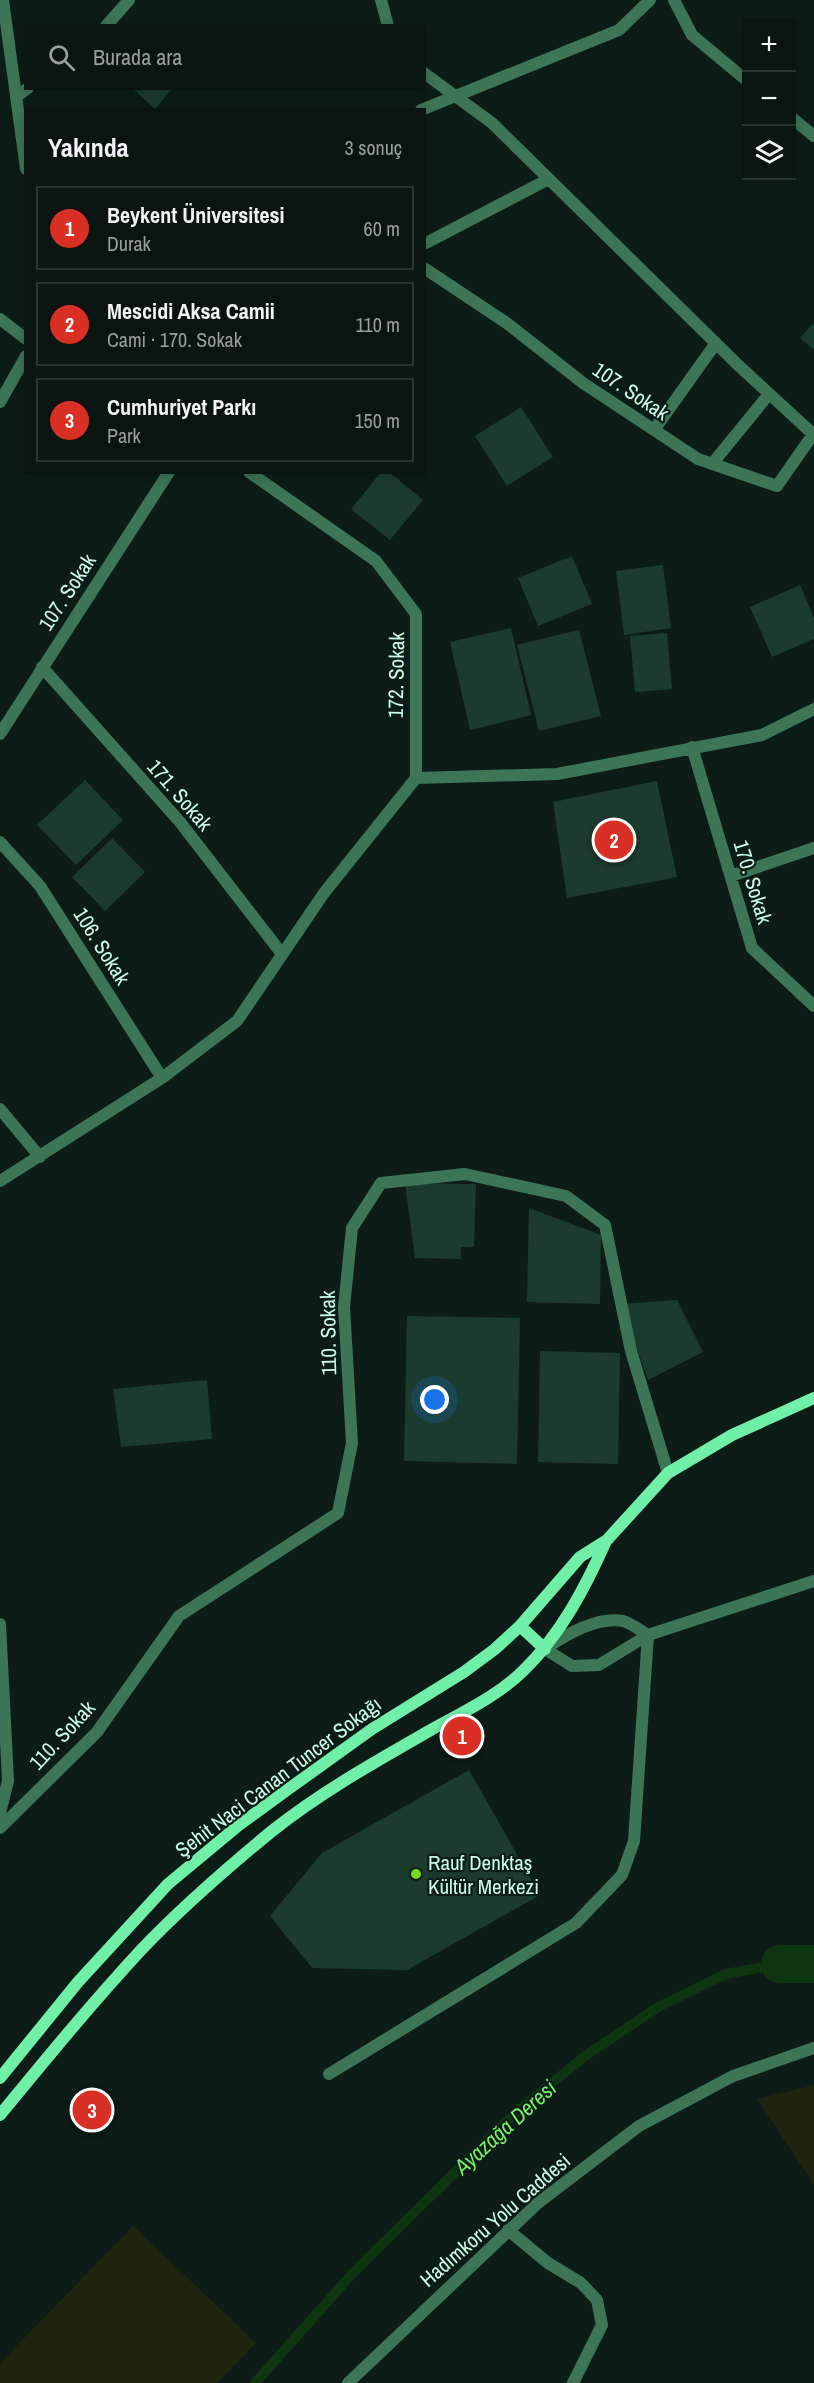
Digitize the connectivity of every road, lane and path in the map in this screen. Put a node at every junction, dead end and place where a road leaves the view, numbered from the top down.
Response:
1 (3, 0) edge
2 (129, 0) edge
3 (381, 0) edge
4 (650, 0) edge
5 (674, 0) edge
6 (108, 24) edge
7 (387, 24) edge
8 (426, 74) edge
9 (742, 76) edge
10 (26, 90) edge
11 (455, 96) junction
12 (16, 98) junction
13 (426, 108) edge
14 (796, 121) edge
15 (814, 136) edge
16 (24, 156) edge
17 (549, 179) junction
18 (426, 243) edge
19 (426, 269) edge
20 (0, 320) edge
21 (24, 338) edge
22 (716, 343) junction
23 (24, 360) edge
24 (769, 394) junction
25 (0, 402) edge
26 (654, 430) junction
27 (814, 434) edge
28 (712, 464) junction
29 (168, 474) edge
30 (252, 474) edge
31 (42, 667) junction
32 (814, 709) edge
33 (0, 734) edge
34 (692, 747) junction
35 (416, 778) junction
36 (0, 842) edge
37 (814, 848) edge
38 (731, 876) junction
39 (282, 954) junction
40 (814, 1006) edge
41 (162, 1078) junction
42 (0, 1109) edge
43 (40, 1157) junction
44 (0, 1181) edge
45 (814, 1398) edge
46 (668, 1473) junction
47 (607, 1540) junction
48 (814, 1581) edge
49 (0, 1624) edge
50 (520, 1626) junction
51 (648, 1635) junction
52 (545, 1648) junction
53 (0, 1813) edge
54 (0, 1828) edge
55 (814, 2048) edge
56 (329, 2074) dead end
57 (0, 2078) edge
58 (0, 2115) edge
59 (508, 2230) junction
60 (348, 2383) edge
61 (573, 2383) edge

1 - 12 street
2 - 6 street
3 - 7 street
4 - 11 street
5 - 9 street
8 - 11 street
10 - 12 street
11 - 13 street
11 - 17 street
12 - 16 street
14 - 15 street
17 - 18 street
17 - 22 street
19 - 26 street, 107. Sokak
20 - 21 street
22 - 24 street
22 - 26 street
23 - 25 street
24 - 27 street
24 - 28 street
26 - 28 street, 107. Sokak
27 - 28 street, 107. Sokak
29 - 31 street, 107. Sokak
30 - 35 street, 172. Sokak
31 - 33 street, 107. Sokak
31 - 39 street, 171. Sokak
32 - 34 street
34 - 35 street
34 - 38 street, 170. Sokak
35 - 39 street
36 - 41 street, 106. Sokak
37 - 38 street
38 - 40 street, 170. Sokak
39 - 41 street
41 - 43 street
42 - 43 street
43 - 44 street
45 - 46 street, Şehit Naci Canan Tuncer Sokağı
46 - 47 street, Şehit Naci Canan Tuncer Sokağı
46 - 54 street, 110. Sokak
47 - 50 street, Şehit Naci Canan Tuncer Sokağı
47 - 52 street, Şehit Naci Canan Tuncer Sokağı
48 - 51 street
49 - 53 street
50 - 52 street
50 - 57 street, Şehit Naci Canan Tuncer Sokağı
51 - 52 street
51 - 52 street
51 - 56 street
52 - 58 street, Şehit Naci Canan Tuncer Sokağı
55 - 59 street, Hadımkoru Yolu Caddesi
59 - 60 street, Hadımkoru Yolu Caddesi
59 - 61 street

